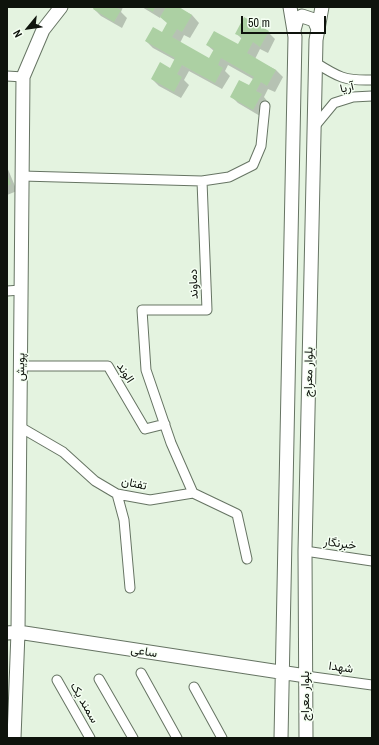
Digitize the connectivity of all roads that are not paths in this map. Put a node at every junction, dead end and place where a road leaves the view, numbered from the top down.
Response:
1 (61, 7) edge
2 (290, 7) edge
3 (322, 7) edge
4 (318, 29) junction
5 (294, 30) junction
6 (316, 63) junction
7 (7, 76) edge
8 (23, 77) junction
9 (372, 80) edge
10 (372, 96) edge
11 (265, 106) dead end
12 (315, 126) junction
13 (22, 176) junction
14 (202, 181) junction
15 (22, 290) junction
16 (7, 291) edge
17 (21, 366) junction
18 (165, 424) junction
19 (20, 427) junction
20 (193, 493) junction
21 (117, 494) junction
22 (305, 551) junction
23 (247, 559) dead end
24 (372, 561) edge
25 (130, 588) dead end
26 (12, 632) edge
27 (141, 673) dead end
28 (282, 673) junction
29 (306, 676) junction
30 (99, 679) dead end
31 (57, 680) dead end
32 (372, 685) edge
33 (194, 687) dead end
34 (14, 738) edge
35 (90, 738) edge
36 (134, 738) edge
37 (177, 738) edge
38 (222, 738) edge
39 (281, 738) edge
40 (306, 738) edge

1 - 8 street, پویش
2 - 5 street, بلوار معراج
3 - 4 street, بلوار معراج
4 - 5 street
4 - 6 street, بلوار معراج
5 - 28 street, بلوار معراج
6 - 9 street, آریا
6 - 12 street, بلوار معراج
7 - 8 street
8 - 13 street, پویش
10 - 12 street, آریا
11 - 14 street
12 - 22 street, بلوار معراج
13 - 14 street
13 - 15 street, پویش
14 - 18 street, دماوند
15 - 16 street
15 - 17 street, پویش
17 - 18 street, الوند
17 - 19 street, پویش
18 - 20 street, دماوند
19 - 21 street, تفتان
19 - 26 street, پویش
20 - 21 street, تفتان
20 - 23 street
21 - 25 street
22 - 24 street, خبرنگار
22 - 29 street, بلوار معراج
26 - 28 street, ساعی
26 - 34 street, پویش
27 - 37 street
28 - 29 street, ساعی
28 - 39 street, بلوار معراج
29 - 32 street, شهدا
29 - 40 street, بلوار معراج
30 - 36 street
31 - 35 street, سمند یک
33 - 38 street

